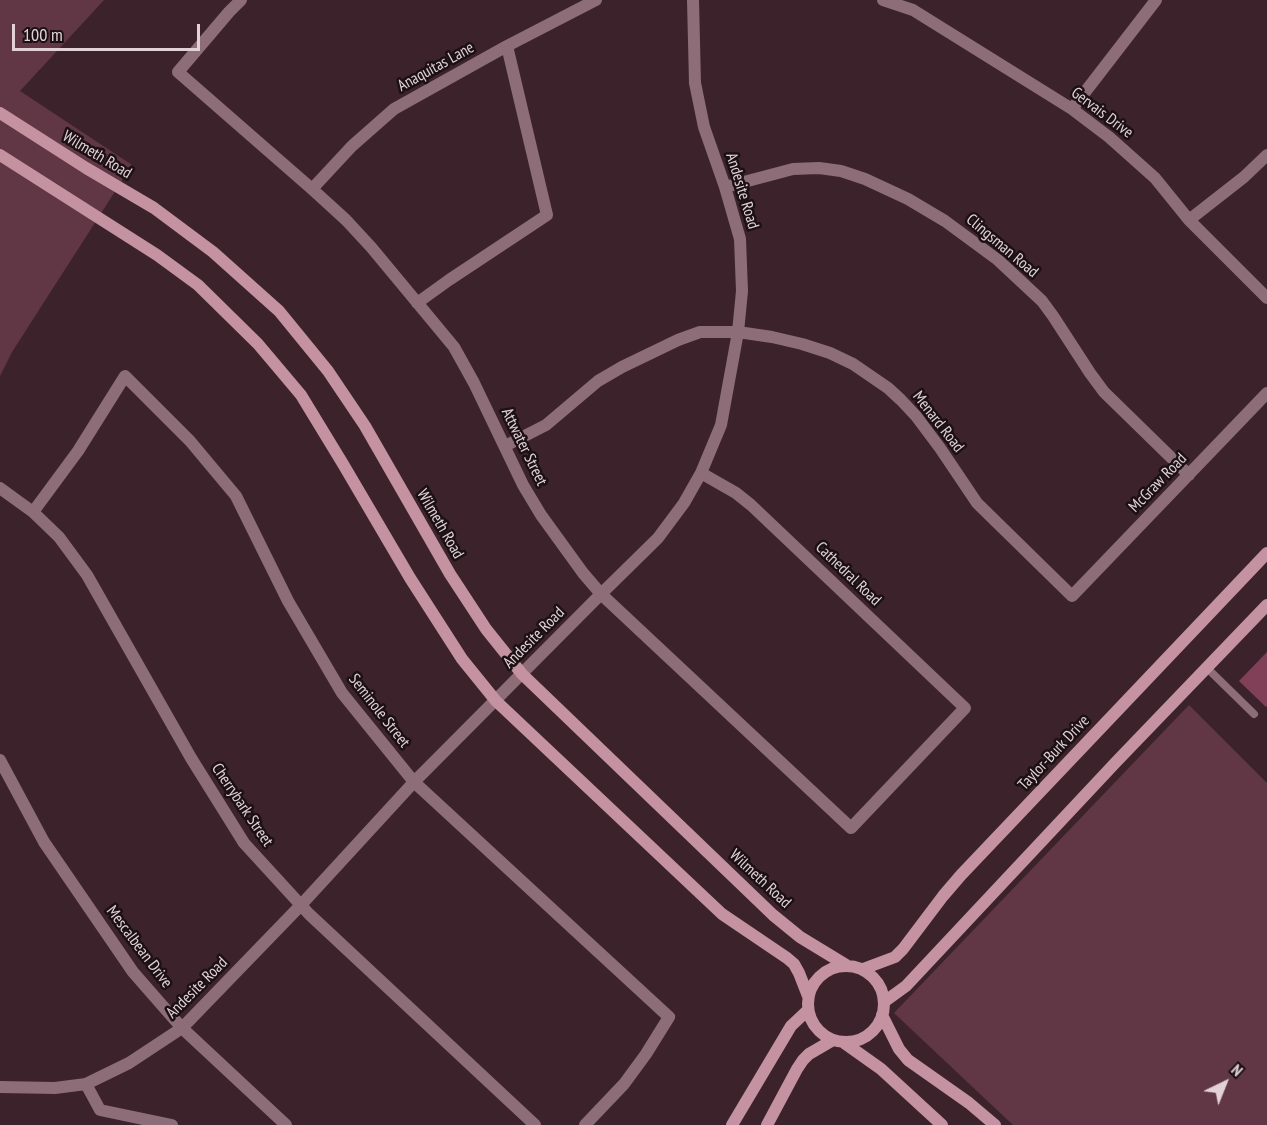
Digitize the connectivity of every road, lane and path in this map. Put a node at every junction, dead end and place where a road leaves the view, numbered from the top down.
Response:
1 (241, 0) edge
2 (596, 0) edge
3 (693, 0) edge
4 (882, 0) edge
5 (1156, 0) edge
6 (507, 46) junction
7 (1072, 110) junction
8 (0, 113) edge
9 (0, 155) edge
10 (1267, 155) edge
11 (725, 187) junction
12 (312, 189) junction
13 (1189, 220) junction
14 (1267, 298) edge
15 (417, 303) junction
16 (738, 332) junction
17 (1267, 393) edge
18 (505, 446) junction
19 (701, 473) junction
20 (1189, 475) junction
21 (0, 488) edge
22 (33, 512) junction
23 (1267, 553) edge
24 (601, 594) junction
25 (1072, 596) joint
26 (1267, 605) edge
27 (1207, 668) junction
28 (522, 674) junction
29 (496, 701) junction
30 (1254, 714) dead end
31 (0, 760) edge
32 (414, 782) junction
33 (851, 828) joint
34 (301, 904) junction
35 (846, 965) junction
36 (863, 969) junction
37 (808, 996) junction
38 (884, 1002) junction
39 (808, 1010) junction
40 (882, 1015) junction
41 (182, 1028) junction
42 (838, 1041) junction
43 (86, 1084) junction
44 (0, 1087) edge
45 (172, 1125) edge
46 (286, 1125) edge
47 (535, 1125) edge
48 (585, 1125) edge
49 (732, 1125) edge
50 (767, 1125) edge
51 (942, 1125) edge
52 (995, 1125) edge

1 - 12 street, Attwater Street
2 - 6 street, Anaquitas Lane
3 - 11 street, Andesite Road
4 - 7 street, Gervais Drive
5 - 7 street
6 - 12 street, Anaquitas Lane
6 - 15 street
7 - 13 street, Gervais Drive
8 - 28 street, Wilmeth Road
9 - 29 street
10 - 13 street
11 - 16 street, Andesite Road
11 - 20 street, Clingsman Road
12 - 15 street, Attwater Street
13 - 14 street, Gervais Drive
15 - 18 street, Attwater Street
16 - 18 street, Menard Road
16 - 19 street, Andesite Road
16 - 25 street, Menard Road
17 - 20 street, McGraw Road
18 - 24 street, Attwater Street
19 - 24 street, Andesite Road
19 - 33 street, Cathedral Road
20 - 25 street, McGraw Road
21 - 22 street, Cherrybark Street
22 - 32 street, Seminole Street
22 - 34 street, Cherrybark Street
23 - 36 street, Taylor-Burk Drive
24 - 28 street, Andesite Road
24 - 33 street, Attwater Street
26 - 27 street
27 - 30 lane
27 - 38 street
28 - 29 street, Andesite Road
28 - 35 street, Wilmeth Road
29 - 32 street, Andesite Road
29 - 37 street
31 - 41 street, Mescalbean Drive
32 - 34 street, Andesite Road
32 - 48 street, Seminole Street
34 - 41 street, Andesite Road
34 - 47 street, Cherrybark Street
35 - 36 street
35 - 37 street
36 - 38 street
37 - 39 street
38 - 40 street
39 - 42 street
39 - 49 street
40 - 42 street
40 - 52 street
41 - 43 street, Andesite Road
41 - 46 street, Mescalbean Drive
42 - 50 street
42 - 51 street
43 - 44 street, Andesite Road
43 - 45 street

